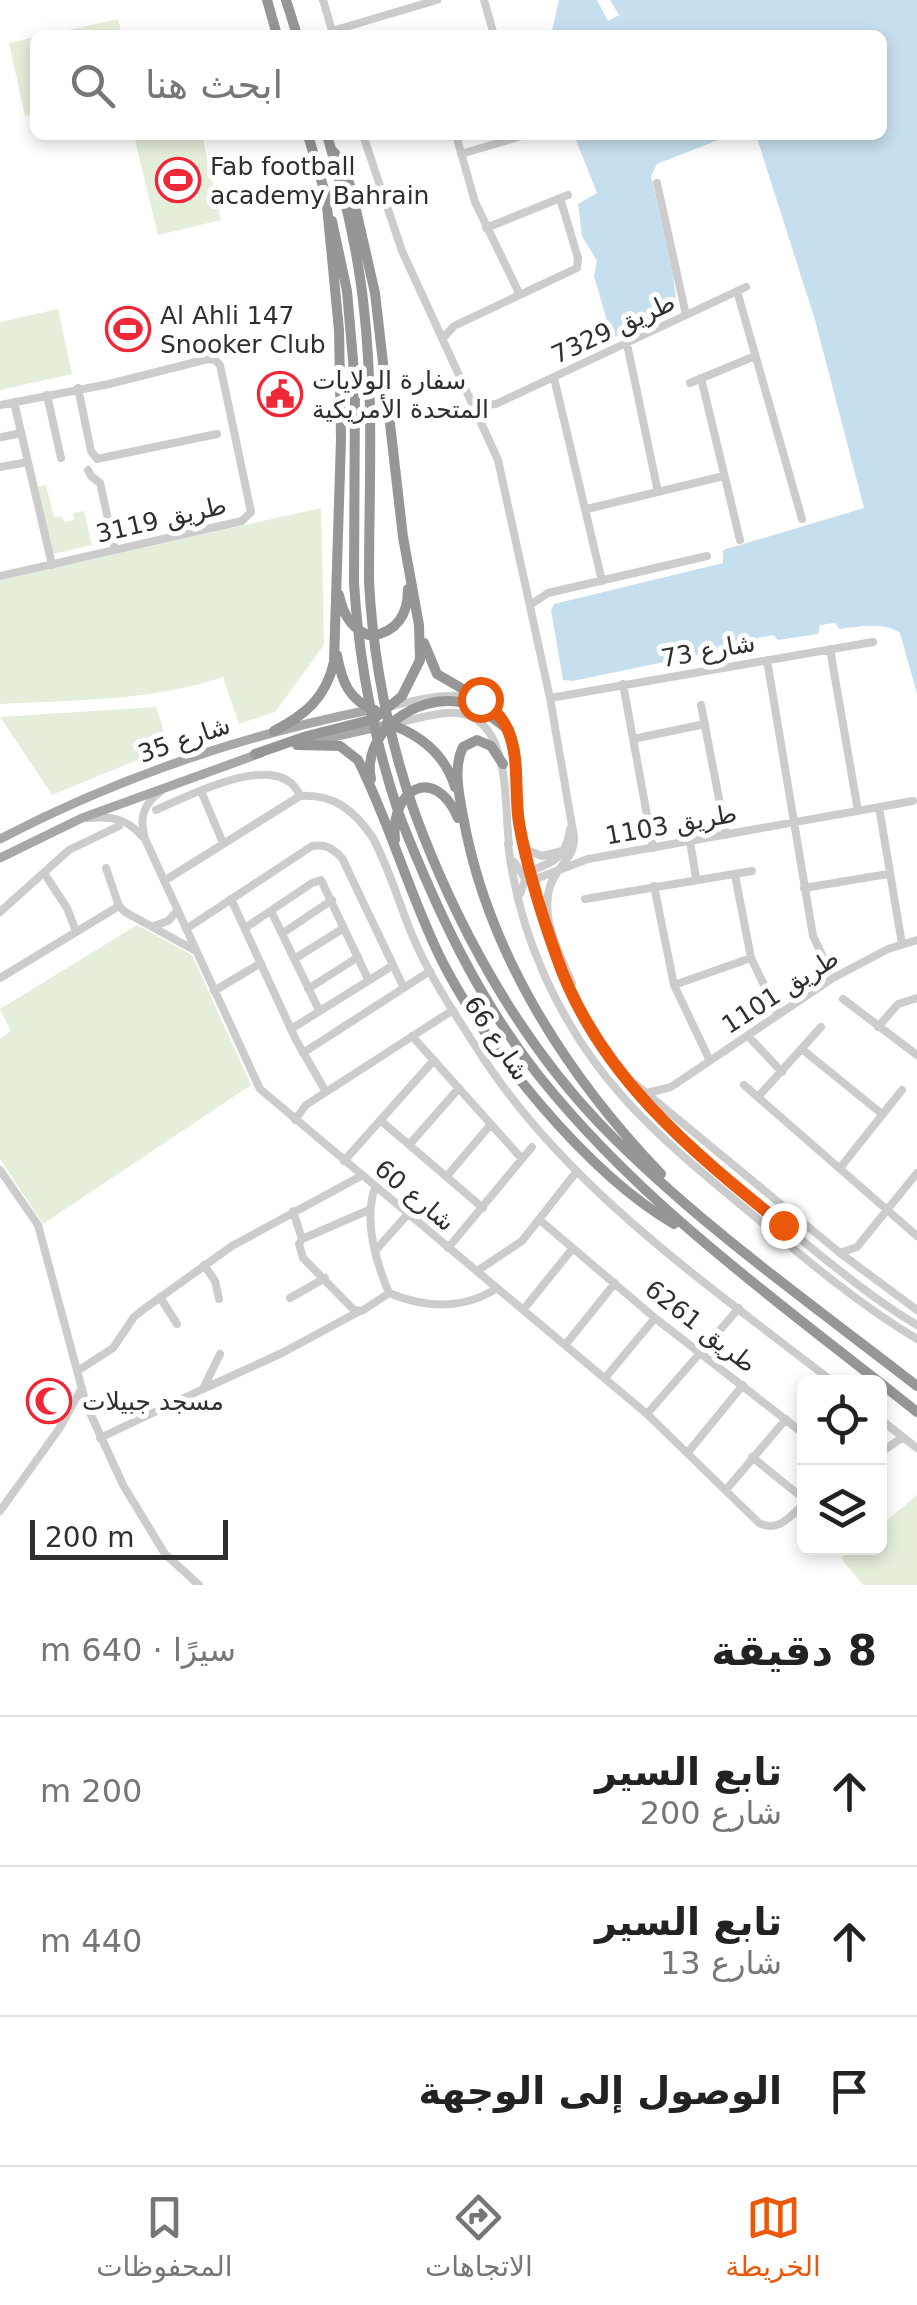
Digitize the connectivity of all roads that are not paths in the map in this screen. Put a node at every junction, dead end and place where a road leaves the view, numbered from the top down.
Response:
1 (286, 0) edge
2 (322, 0) edge
3 (436, 0) edge
4 (484, 0) edge
5 (267, 3) edge
6 (276, 30) edge
7 (295, 30) edge
8 (331, 30) edge
9 (341, 30) edge
10 (493, 30) edge
11 (309, 140) edge
12 (328, 140) edge
13 (365, 140) edge
14 (458, 140) edge
15 (508, 140) edge
16 (331, 149) junction
17 (462, 154) junction
18 (658, 183) dead end
19 (326, 196) junction
20 (486, 228) junction
21 (520, 295) junction
22 (686, 315) junction
23 (454, 326) junction
24 (438, 327) junction
25 (442, 338) junction
26 (626, 344) junction
27 (756, 356) junction
28 (554, 378) junction
29 (701, 378) junction
30 (690, 383) dead end
31 (78, 388) junction
32 (46, 396) junction
33 (14, 402) junction
34 (496, 404) junction
35 (0, 405) edge
36 (475, 407) junction
37 (481, 420) junction
38 (21, 432) junction
39 (217, 434) dead end
40 (2, 437) edge
41 (60, 458) dead end
42 (28, 462) junction
43 (0, 467) edge
44 (88, 470) dead end
45 (724, 476) junction
46 (658, 492) junction
47 (588, 509) junction
48 (802, 520) dead end
49 (740, 540) dead end
50 (115, 550) junction
51 (337, 554) junction
52 (708, 556) dead end
53 (407, 564) junction
54 (52, 565) junction
55 (0, 576) edge
56 (602, 581) junction
57 (527, 592) junction
58 (548, 593) junction
59 (530, 605) junction
60 (420, 625) junction
61 (334, 639) junction
62 (873, 642) dead end
63 (830, 649) junction
64 (767, 660) junction
65 (624, 684) junction
66 (550, 698) junction
67 (480, 699) junction
68 (701, 705) dead end
69 (380, 712) junction
70 (348, 714) joint
71 (400, 721) junction
72 (705, 724) junction
73 (508, 730) junction
74 (274, 731) junction
75 (633, 739) junction
76 (297, 745) junction
77 (256, 754) junction
78 (503, 764) junction
79 (169, 785) junction
80 (201, 791) junction
81 (300, 796) junction
82 (913, 801) dead end
83 (460, 802) junction
84 (879, 807) junction
85 (156, 810) dead end
86 (858, 811) junction
87 (382, 816) junction
88 (82, 818) junction
89 (571, 820) junction
90 (794, 823) junction
91 (119, 826) dead end
92 (726, 835) junction
93 (0, 836) edge
94 (467, 837) junction
95 (145, 840) junction
96 (690, 841) junction
97 (223, 843) junction
98 (508, 843) junction
99 (568, 843) junction
100 (653, 848) junction
101 (525, 849) junction
102 (0, 858) edge
103 (401, 867) junction
104 (106, 868) dead end
105 (752, 871) dead end
106 (557, 872) junction
107 (44, 873) junction
108 (888, 874) junction
109 (735, 875) junction
110 (529, 876) junction
111 (696, 878) junction
112 (164, 880) junction
113 (654, 886) junction
114 (804, 888) junction
115 (520, 898) junction
116 (584, 898) dead end
117 (231, 899) junction
118 (332, 900) junction
119 (119, 906) junction
120 (178, 910) junction
121 (272, 911) junction
122 (0, 912) edge
123 (152, 926) junction
124 (245, 928) junction
125 (344, 928) junction
126 (186, 929) junction
127 (76, 931) junction
128 (283, 934) junction
129 (917, 940) edge
130 (902, 944) junction
131 (196, 951) junction
132 (358, 957) junction
133 (751, 958) junction
134 (294, 959) junction
135 (261, 963) junction
136 (392, 966) junction
137 (430, 971) junction
138 (0, 977) edge
139 (833, 978) junction
140 (368, 979) junction
141 (674, 985) junction
142 (308, 988) junction
143 (404, 988) junction
144 (570, 990) junction
145 (214, 991) junction
146 (917, 998) edge
147 (844, 999) dead end
148 (319, 1010) junction
149 (453, 1010) junction
150 (778, 1014) junction
151 (878, 1026) junction
152 (821, 1027) dead end
153 (291, 1029) junction
154 (412, 1036) junction
155 (748, 1036) junction
156 (803, 1050) junction
157 (303, 1054) junction
158 (917, 1055) edge
159 (434, 1060) junction
160 (710, 1061) junction
161 (618, 1071) junction
162 (782, 1072) junction
163 (744, 1085) dead end
164 (671, 1087) junction
165 (458, 1088) junction
166 (902, 1090) dead end
167 (326, 1092) junction
168 (647, 1094) junction
169 (758, 1097) junction
170 (666, 1110) junction
171 (882, 1114) junction
172 (295, 1120) junction
173 (380, 1120) junction
174 (491, 1124) junction
175 (409, 1146) junction
176 (532, 1147) dead end
177 (522, 1159) junction
178 (344, 1162) junction
179 (840, 1168) junction
180 (0, 1170) edge
181 (577, 1172) junction
182 (917, 1174) edge
183 (361, 1176) junction
184 (446, 1176) junction
185 (375, 1188) junction
186 (483, 1208) junction
187 (888, 1209) junction
188 (369, 1210) junction
189 (292, 1211) junction
190 (407, 1214) junction
191 (541, 1221) junction
192 (707, 1222) junction
193 (691, 1234) junction
194 (917, 1236) edge
195 (302, 1239) junction
196 (448, 1248) junction
197 (573, 1248) junction
198 (856, 1248) junction
199 (375, 1251) junction
200 (840, 1253) junction
201 (204, 1265) junction
202 (856, 1266) junction
203 (477, 1271) junction
204 (325, 1278) junction
205 (614, 1283) junction
206 (497, 1288) junction
207 (390, 1293) junction
208 (160, 1298) junction
209 (290, 1298) dead end
210 (219, 1299) dead end
211 (739, 1308) junction
212 (524, 1310) junction
213 (917, 1310) edge
214 (358, 1312) junction
215 (655, 1318) junction
216 (177, 1324) dead end
217 (917, 1326) edge
218 (917, 1339) edge
219 (566, 1344) junction
220 (701, 1353) junction
221 (220, 1354) dead end
222 (79, 1370) junction
223 (824, 1375) edge
224 (606, 1378) junction
225 (743, 1385) junction
226 (917, 1386) edge
227 (82, 1388) junction
228 (203, 1389) junction
229 (917, 1412) edge
230 (647, 1414) junction
231 (786, 1419) junction
232 (887, 1424) edge
233 (797, 1428) edge
234 (903, 1437) junction
235 (100, 1438) junction
236 (887, 1448) edge
237 (917, 1448) edge
238 (688, 1452) junction
239 (752, 1458) junction
240 (726, 1490) junction
241 (797, 1495) edge
242 (797, 1508) edge
243 (0, 1510) edge
244 (198, 1585) edge

1 - 7 highway
2 - 8 street
3 - 9 street
4 - 10 street
5 - 6 highway
11 - 19 highway
12 - 16 highway
13 - 24 street
14 - 17 street
15 - 17 street
16 - 53 highway
16 - 192 highway, bridge
17 - 20 street
18 - 22 street
19 - 51 highway
19 - 193 highway, bridge
20 - 21 street
20 - 21 street
21 - 23 street
22 - 26 street, طريق 7329
22 - 27 street, طريق 7329
23 - 24 street
23 - 25 street
24 - 25 street
25 - 36 street
26 - 28 street, طريق 7329
26 - 46 street
27 - 29 street
27 - 48 street
28 - 34 street, طريق 7329
28 - 47 street
29 - 30 street
29 - 45 street
31 - 32 street, طريق 3119
31 - 39 street
31 - 50 street, طريق 3119
32 - 33 street, طريق 3119
32 - 41 street
33 - 35 street, طريق 3119
33 - 38 street
34 - 36 street, طريق 7329
34 - 37 street, طريق 7329
36 - 37 street
37 - 57 street
38 - 40 street
38 - 42 street
42 - 43 street
42 - 54 street
44 - 50 street
45 - 46 street
45 - 49 street
46 - 47 street
47 - 56 street
50 - 54 street, طريق 3119
51 - 53 highway
51 - 61 highway
52 - 56 street
53 - 60 highway
54 - 55 street, طريق 3119
56 - 58 street
57 - 58 street
57 - 59 street
58 - 59 street
59 - 66 street
60 - 67 highway
60 - 69 highway
61 - 69 highway
61 - 74 highway
62 - 63 street, شارع 73
63 - 64 street, شارع 73
63 - 86 street
64 - 65 street, شارع 73
64 - 90 street
65 - 66 street, شارع 73
65 - 75 street
66 - 89 street
67 - 69 street
67 - 73 street
68 - 72 street
69 - 70 highway
69 - 71 highway
69 - 77 highway
70 - 74 main road, شارع 35
71 - 73 highway
71 - 76 main road, شارع 35
71 - 78 street
71 - 83 highway
71 - 87 highway
72 - 75 street
72 - 92 street
73 - 101 street
74 - 93 main road, شارع 35
75 - 100 street
76 - 77 main road, شارع 35
76 - 87 highway
77 - 79 main road, شارع 35
78 - 83 highway
78 - 98 street
79 - 88 main road, شارع 35
79 - 95 street
80 - 81 street, شارع 66
80 - 85 street, شارع 66
80 - 97 street
81 - 97 street
81 - 137 street, شارع 66
82 - 84 street, طريق 1103
83 - 94 highway
84 - 86 street, طريق 1103
84 - 108 street
86 - 90 street, طريق 1103
87 - 103 highway
88 - 95 street
88 - 102 main road, شارع 35
89 - 99 street
89 - 106 street
90 - 92 street, طريق 1103
90 - 114 street
91 - 107 street
92 - 96 street, طريق 1103
94 - 103 highway
94 - 192 highway
95 - 112 street, شارع 60
96 - 100 street, طريق 1103
96 - 111 street
97 - 112 street
98 - 110 street
98 - 115 street
99 - 101 street
99 - 110 street
100 - 106 street, طريق 1103
101 - 110 street
103 - 193 highway
104 - 119 street
105 - 109 street
106 - 110 street, طريق 1103
106 - 144 street
107 - 122 street
107 - 127 street
108 - 114 street
108 - 130 street
109 - 111 street
109 - 133 street
110 - 115 street
110 - 144 street
111 - 113 street
112 - 120 street, شارع 60
113 - 116 street
113 - 141 street
114 - 139 street
115 - 218 street
117 - 124 street
117 - 126 street
117 - 136 street
118 - 121 street
118 - 125 street
118 - 128 street
119 - 123 street
119 - 127 street
120 - 123 street
120 - 126 street, شارع 60
121 - 124 street
121 - 128 street
123 - 131 street
124 - 135 street
125 - 132 street
125 - 134 street
126 - 131 street, شارع 60
127 - 138 street
128 - 134 street
129 - 130 street, طريق 1101
130 - 139 street, طريق 1101
131 - 145 street, شارع 60
132 - 140 street
132 - 142 street
133 - 141 street, طريق 1101
133 - 150 street
134 - 142 street
135 - 145 street
135 - 153 street
136 - 140 street
136 - 143 street
137 - 143 street
137 - 149 street, شارع 66
139 - 150 street, طريق 1101
140 - 148 street
141 - 160 street
142 - 148 street
143 - 157 street
144 - 161 street
145 - 172 street, شارع 60
146 - 151 street
147 - 151 street
148 - 153 street
149 - 154 street
149 - 181 street, شارع 66
150 - 155 street, طريق 1101
151 - 158 street
152 - 156 street
153 - 157 street
154 - 159 street
154 - 167 street
155 - 160 street, طريق 1101
155 - 162 street
156 - 162 street
156 - 171 street
157 - 167 street
159 - 165 street
159 - 173 street
160 - 164 street, طريق 1101
161 - 168 street
161 - 217 street
162 - 169 street
163 - 169 street
164 - 168 street, طريق 1101
164 - 170 street
165 - 174 street
165 - 175 street
166 - 171 street
167 - 172 street
168 - 170 street
169 - 179 street
170 - 200 street
171 - 179 street
172 - 178 street, شارع 60
173 - 175 street
173 - 178 street
174 - 177 street
174 - 184 street
175 - 184 street
176 - 177 street
177 - 186 street
178 - 183 street, شارع 60
179 - 187 street
180 - 222 street
181 - 191 street
181 - 211 street, شارع 66
182 - 187 street
183 - 185 street, شارع 60
183 - 189 street
184 - 186 street
185 - 188 street
185 - 190 street, شارع 60
186 - 196 street
187 - 194 street
187 - 198 street
188 - 195 street
188 - 199 street
189 - 195 street
189 - 201 street
190 - 196 street, شارع 60
190 - 199 street
191 - 197 street, طريق 6261
191 - 203 street
192 - 226 highway
193 - 229 highway
195 - 204 street
196 - 203 street, شارع 60
197 - 205 street, طريق 6261
197 - 212 street
198 - 200 street
198 - 202 street
199 - 207 street
200 - 202 street
201 - 208 street
201 - 210 street
202 - 213 street
203 - 206 street, شارع 60
204 - 209 street
204 - 214 street
205 - 215 street, طريق 6261
205 - 219 street
206 - 207 street
206 - 212 street, شارع 60
207 - 214 street
208 - 216 street
208 - 222 street
211 - 220 street
211 - 223 street, شارع 66
212 - 219 street, شارع 60
214 - 228 street
215 - 220 street, طريق 6261
215 - 224 street
219 - 224 street, شارع 60
220 - 225 street, طريق 6261
220 - 230 street
221 - 228 street
222 - 227 street
224 - 230 street, شارع 60
225 - 231 street, طريق 6261
225 - 238 street
227 - 235 street
227 - 243 street
228 - 235 street
230 - 238 street, شارع 60
231 - 233 street, طريق 6261
231 - 239 street
232 - 234 street
234 - 236 street
234 - 237 street
235 - 244 street
238 - 240 street, شارع 60
239 - 240 street
239 - 241 street
240 - 242 street, شارع 60

